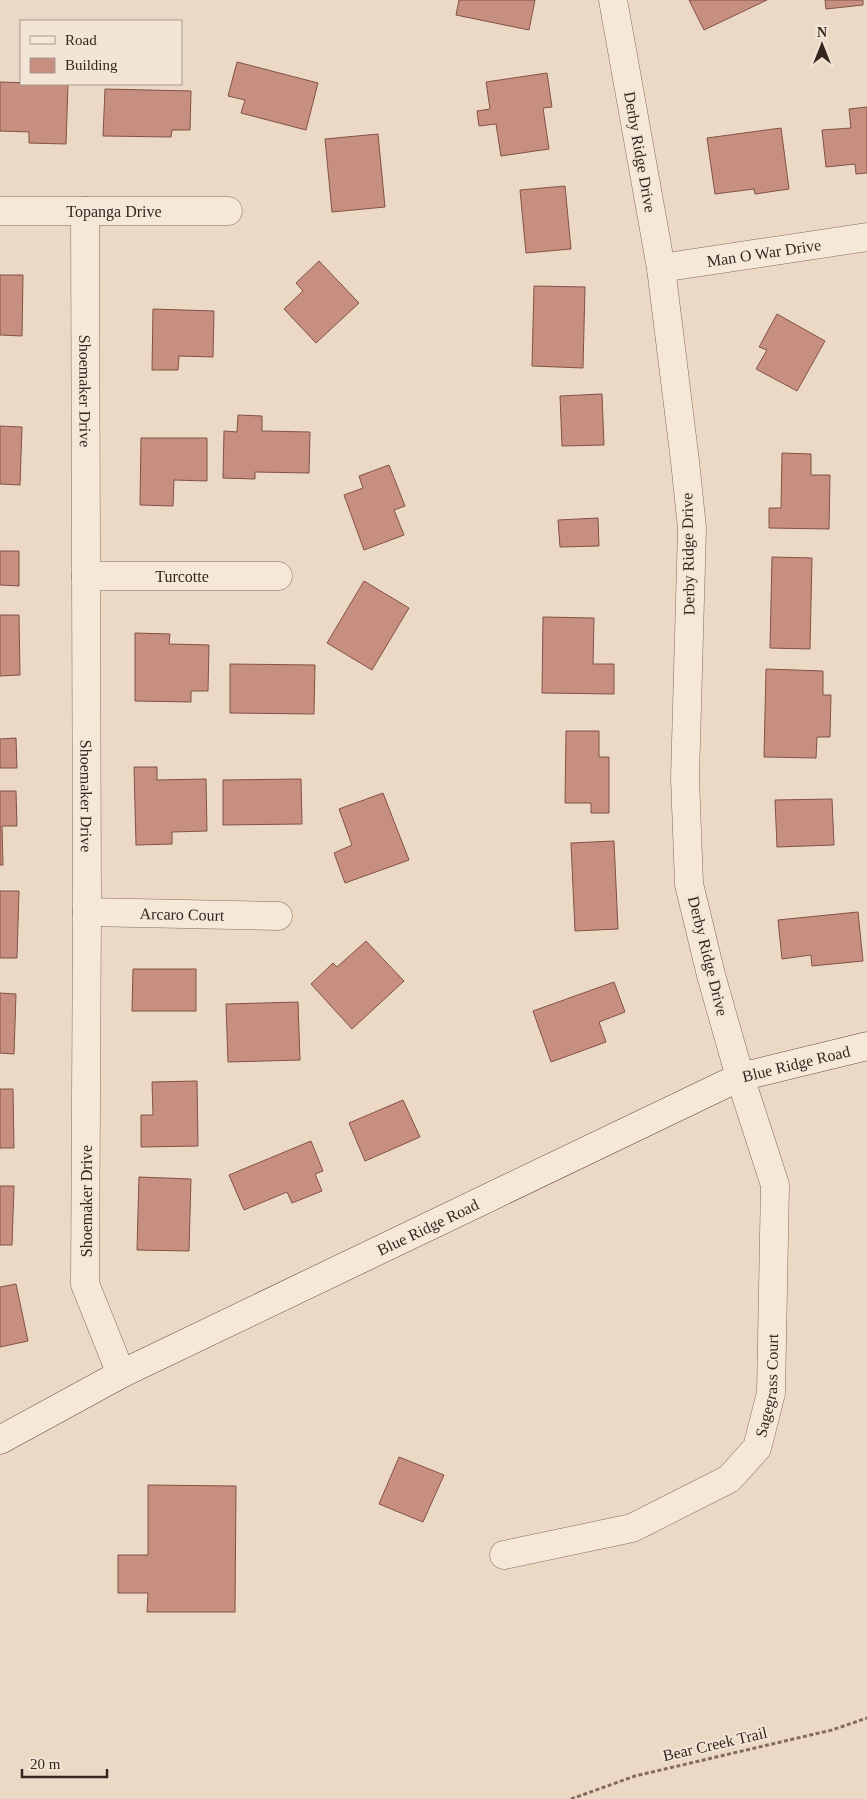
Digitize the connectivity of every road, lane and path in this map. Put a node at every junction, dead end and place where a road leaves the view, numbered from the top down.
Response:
1 (613, 0) edge
2 (0, 211) edge
3 (85, 211) junction
4 (228, 211) dead end
5 (867, 236) edge
6 (661, 268) junction
7 (86, 576) junction
8 (278, 576) dead end
9 (87, 912) junction
10 (278, 916) dead end
11 (867, 1046) edge
12 (740, 1077) junction
13 (121, 1374) junction
14 (0, 1440) edge
15 (504, 1554) dead end
16 (867, 1718) edge
17 (571, 1799) edge

1 - 6 street, Derby Ridge Drive
2 - 3 street, Topanga Drive
3 - 4 street, Topanga Drive
3 - 7 street, Shoemaker Drive
5 - 6 street, Man O War Drive
6 - 12 street, Derby Ridge Drive
7 - 8 street, Turcotte
7 - 9 street, Shoemaker Drive
9 - 10 street, Arcaro Court
9 - 13 street, Shoemaker Drive
11 - 12 street, Blue Ridge Road
12 - 13 street, Blue Ridge Road
12 - 15 street, Sagegrass Court
13 - 14 street, Blue Ridge Road
16 - 17 path, Bear Creek Trail

